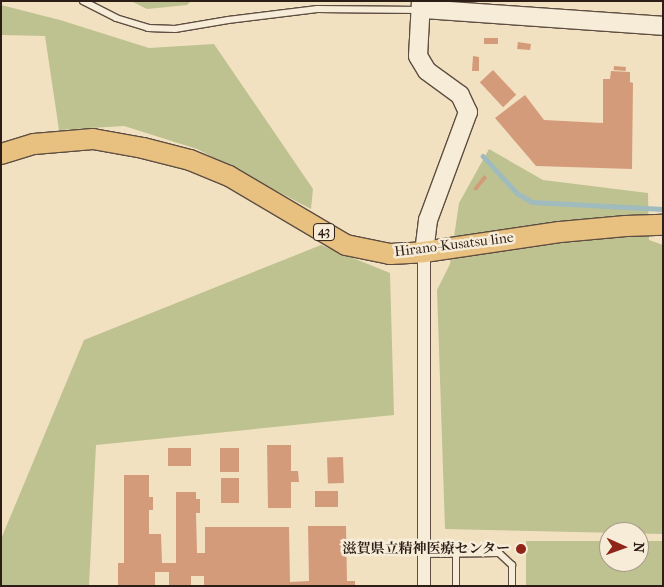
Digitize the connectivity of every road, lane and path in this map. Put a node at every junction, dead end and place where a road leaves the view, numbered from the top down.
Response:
1 (83, 1) edge
2 (422, 5) edge
3 (663, 26) edge
4 (1, 154) edge
5 (663, 225) edge
6 (424, 252) junction
7 (424, 554) junction
8 (456, 554) junction
9 (424, 586) edge
10 (456, 586) edge
11 (512, 586) edge

1 - 2 lane
2 - 3 street
2 - 6 street
4 - 6 main road, Hirano-Kusatsu line / 43
5 - 6 main road, Hirano-Kusatsu line / 43
6 - 7 street
7 - 8 lane
7 - 9 street
8 - 10 lane
8 - 11 lane

